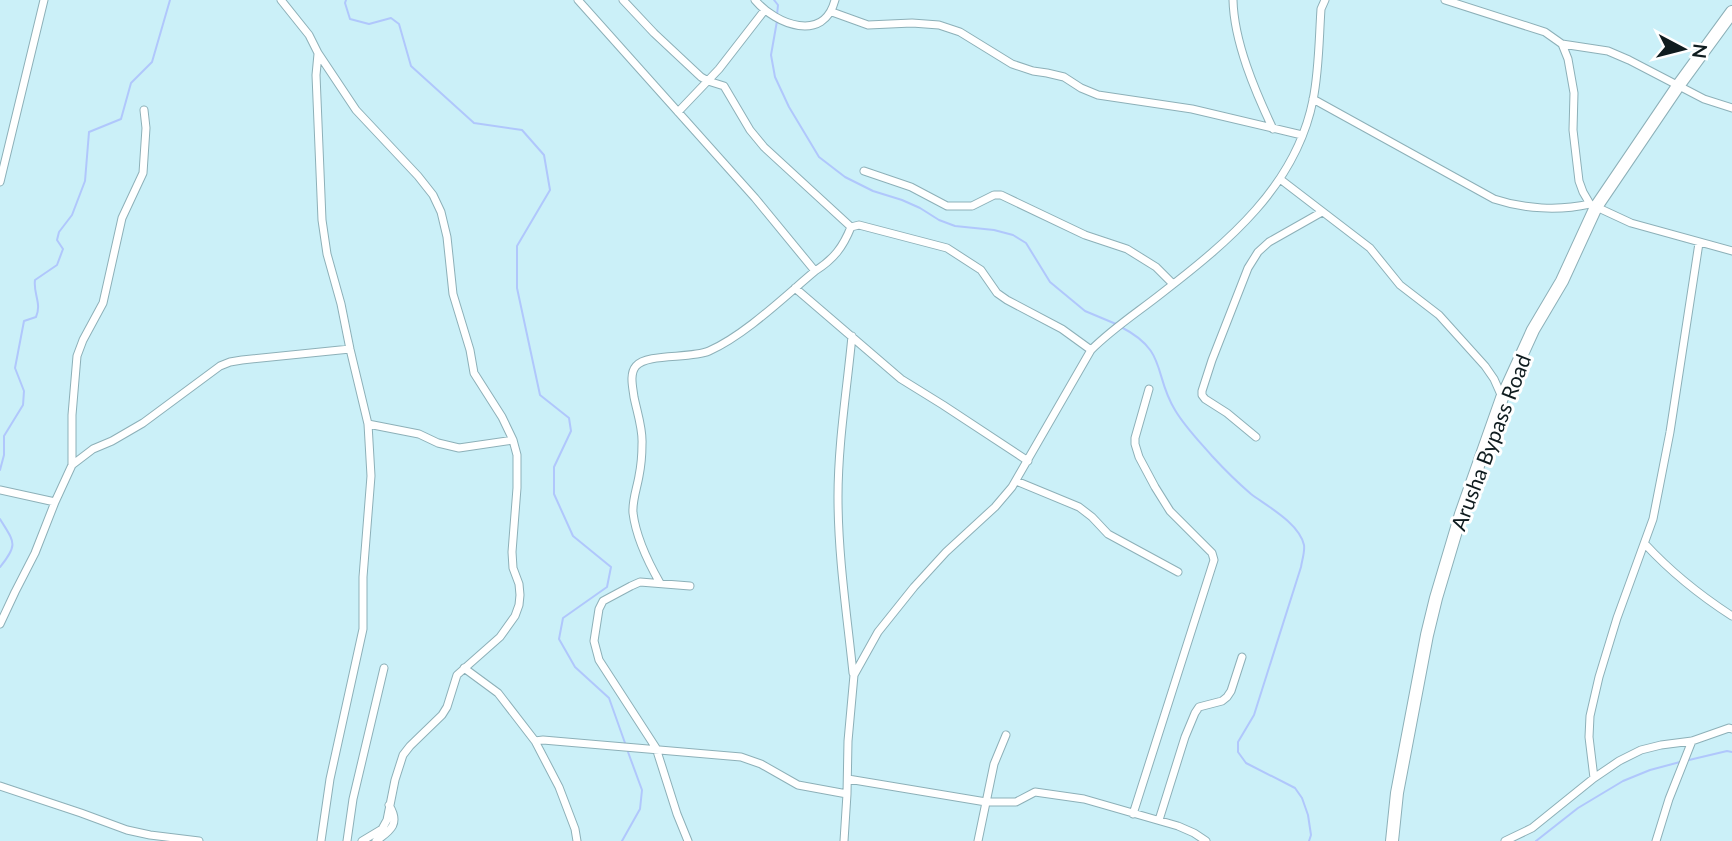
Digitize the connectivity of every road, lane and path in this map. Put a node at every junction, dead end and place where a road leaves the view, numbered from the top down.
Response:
1 (44, 0) edge
2 (281, 0) edge
3 (578, 0) edge
4 (623, 0) edge
5 (755, 0) edge
6 (835, 0) edge
7 (1233, 0) edge
8 (1325, 0) edge
9 (1445, 0) edge
10 (1471, 4) edge
11 (764, 11) junction
12 (832, 12) junction
13 (1732, 12) edge
14 (1562, 44) junction
15 (318, 53) junction
16 (708, 81) junction
17 (1678, 86) junction
18 (1313, 99) junction
19 (1732, 108) edge
20 (144, 110) dead end
21 (678, 112) junction
22 (1273, 129) junction
23 (1302, 135) junction
24 (864, 171) dead end
25 (1280, 179) junction
26 (0, 182) edge
27 (1593, 206) junction
28 (1322, 212) junction
29 (851, 227) junction
30 (1699, 243) junction
31 (1732, 251) edge
32 (815, 271) junction
33 (1173, 284) junction
34 (795, 288) junction
35 (852, 336) junction
36 (350, 349) junction
37 (1091, 349) junction
38 (1149, 389) dead end
39 (1502, 398) junction
40 (368, 424) junction
41 (1255, 437) dead end
42 (513, 440) junction
43 (1028, 461) junction
44 (72, 465) junction
45 (1016, 481) junction
46 (0, 489) edge
47 (55, 502) junction
48 (1645, 544) junction
49 (1178, 572) dead end
50 (660, 583) junction
51 (690, 586) dead end
52 (1732, 616) edge
53 (0, 624) edge
54 (849, 640) junction
55 (866, 654) junction
56 (1242, 657) dead end
57 (384, 668) dead end
58 (464, 668) junction
59 (854, 675) junction
60 (1731, 727) edge
61 (1006, 735) dead end
62 (535, 741) junction
63 (1692, 741) junction
64 (656, 748) junction
65 (1594, 778) junction
66 (848, 779) junction
67 (0, 786) edge
68 (848, 794) junction
69 (986, 802) junction
70 (389, 806) junction
71 (1133, 814) junction
72 (1159, 820) junction
73 (199, 841) edge
74 (321, 841) edge
75 (347, 841) edge
76 (362, 841) edge
77 (376, 841) edge
78 (577, 841) edge
79 (688, 841) edge
80 (844, 841) edge
81 (978, 841) edge
82 (1206, 841) edge
83 (1392, 841) edge
84 (1506, 841) edge
85 (1656, 841) edge

1 - 26 street
2 - 15 street
3 - 21 street
4 - 16 street
5 - 11 street
6 - 12 street
7 - 22 street
8 - 18 street
9 - 10 street
10 - 14 street
11 - 12 street
11 - 16 street
12 - 22 street
13 - 17 main road, Arusha Bypass Road
14 - 17 street
14 - 27 street
15 - 36 street
15 - 42 street
16 - 21 street
16 - 29 street
17 - 19 street
17 - 27 main road, Arusha Bypass Road
18 - 23 street
18 - 27 street
20 - 44 street
21 - 32 street
22 - 23 street
23 - 25 street
24 - 33 street
25 - 28 street
25 - 33 street
27 - 30 street
27 - 39 main road, Arusha Bypass Road
28 - 39 street
28 - 41 street
29 - 32 street
29 - 37 street
30 - 31 street
30 - 48 street
32 - 34 street
33 - 37 street
34 - 35 street
34 - 50 street
35 - 43 street
35 - 54 street
36 - 40 street
36 - 44 street
37 - 43 street
38 - 71 street
39 - 83 main road, Arusha Bypass Road
40 - 42 street
40 - 74 street
42 - 58 street
43 - 45 street
44 - 47 street
45 - 49 street
45 - 55 street
46 - 47 street
47 - 53 street
48 - 52 street
48 - 65 street
50 - 51 street
50 - 64 street
54 - 55 street
54 - 59 street
55 - 59 street
56 - 72 street
57 - 75 street
58 - 62 street
58 - 70 street
59 - 66 street
60 - 63 street
61 - 69 street
62 - 64 street
62 - 78 street
63 - 65 street
63 - 85 street
64 - 68 street
64 - 79 street
65 - 84 street
66 - 68 street
66 - 69 street
67 - 73 street
68 - 80 street
69 - 71 street
69 - 81 street
70 - 76 street
70 - 77 street
71 - 72 street
72 - 82 street

